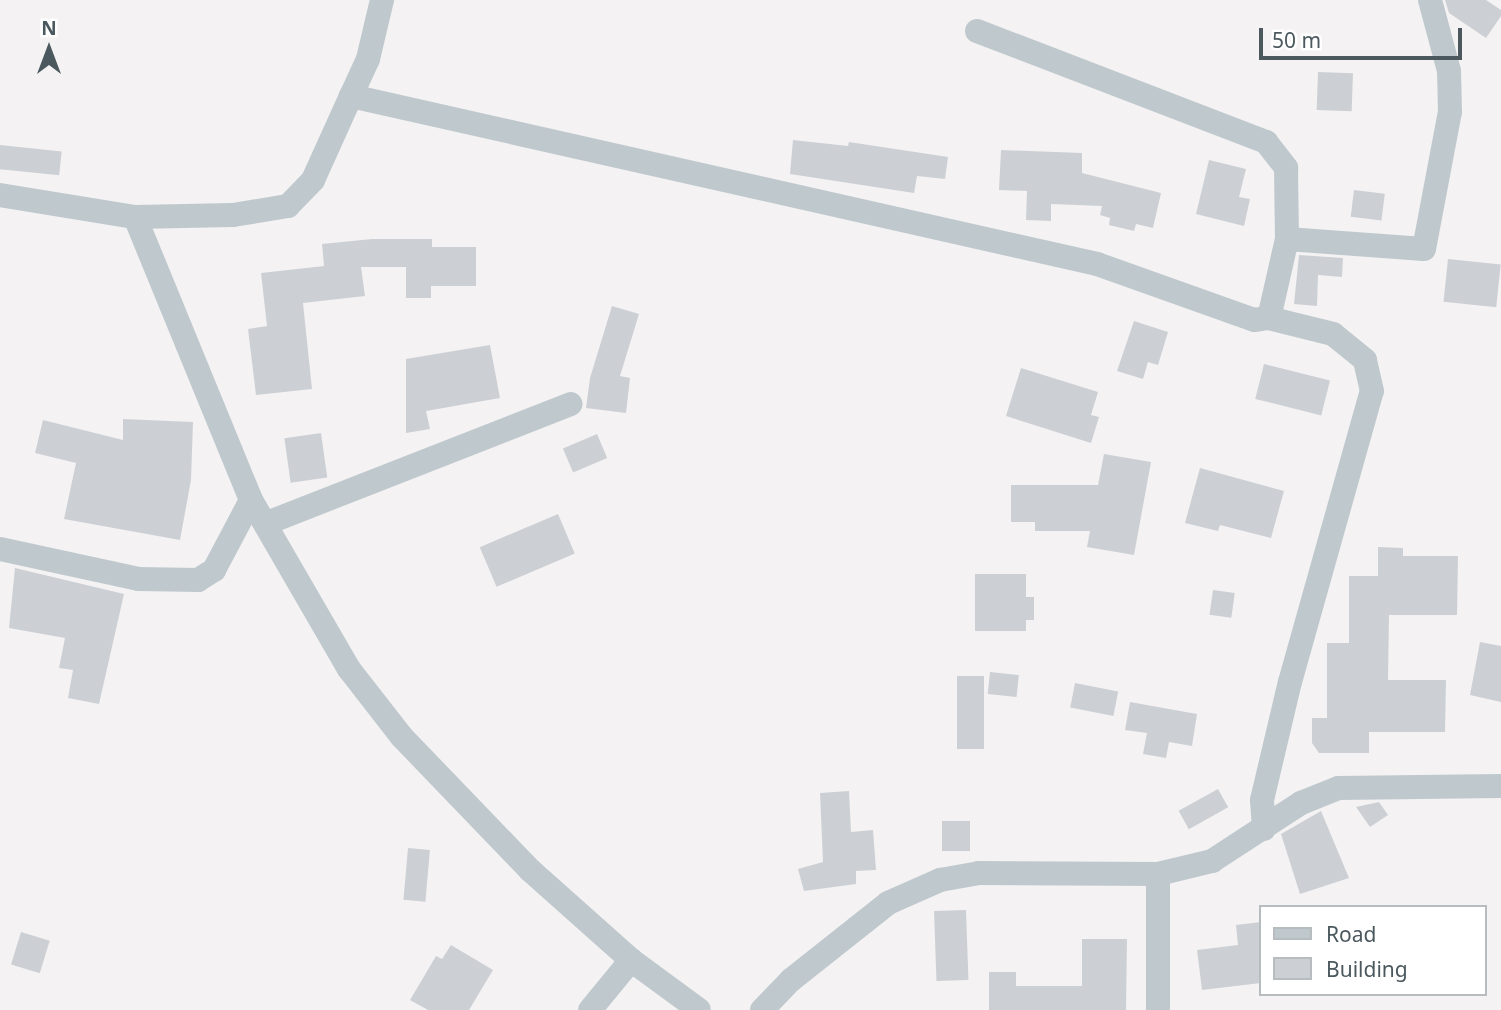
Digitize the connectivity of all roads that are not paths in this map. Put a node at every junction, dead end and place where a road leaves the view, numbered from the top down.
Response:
1 (382, 0) edge
2 (1430, 0) edge
3 (977, 31) dead end
4 (351, 96) junction
5 (0, 195) edge
6 (135, 216) junction
7 (1287, 239) junction
8 (1269, 318) junction
9 (570, 404) dead end
10 (251, 500) junction
11 (267, 523) junction
12 (0, 549) edge
13 (1501, 786) edge
14 (1265, 830) junction
15 (1158, 874) junction
16 (631, 960) junction
17 (590, 1010) edge
18 (699, 1010) edge
19 (762, 1010) edge
20 (1158, 1010) edge

1 - 4 street
2 - 7 street
3 - 7 street
4 - 6 street
4 - 8 street
5 - 6 street
6 - 10 street
7 - 8 street
8 - 14 street
9 - 11 street
10 - 11 street
10 - 12 street
11 - 16 street
13 - 14 street
14 - 15 street
15 - 19 street
15 - 20 street
16 - 17 street
16 - 18 street

